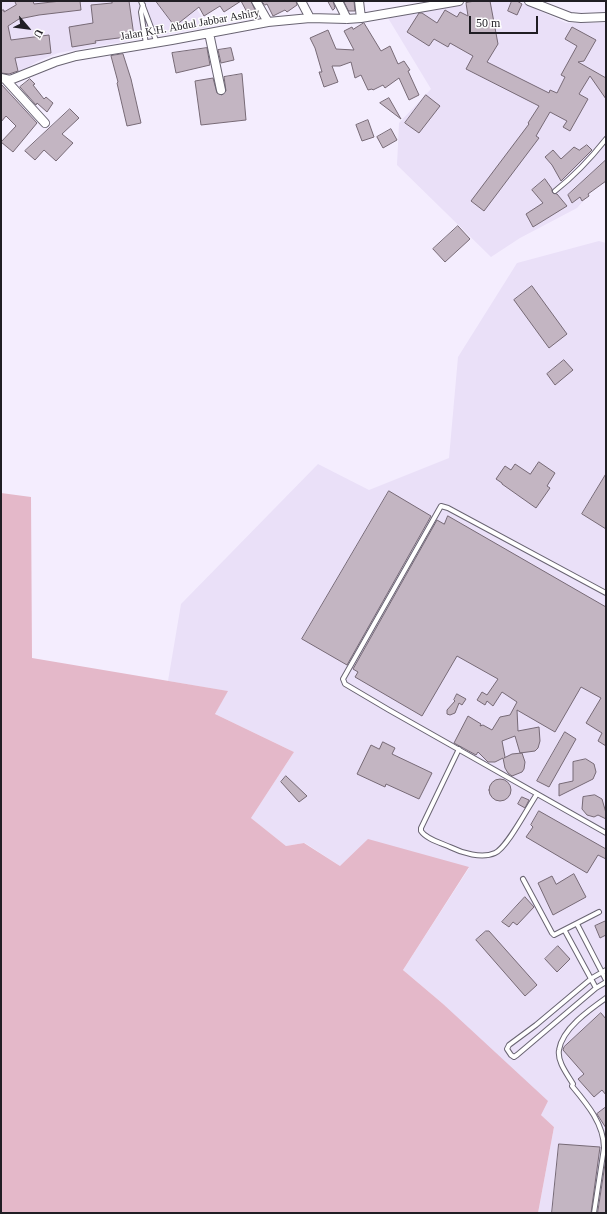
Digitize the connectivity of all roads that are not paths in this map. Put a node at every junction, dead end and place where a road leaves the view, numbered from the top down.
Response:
1 (256, 1) edge
2 (301, 1) edge
3 (338, 1) edge
4 (359, 1) edge
5 (459, 1) edge
6 (529, 1) edge
7 (142, 3) edge
8 (310, 18) junction
9 (361, 18) junction
10 (606, 18) edge
11 (347, 19) junction
12 (268, 22) junction
13 (209, 33) junction
14 (157, 43) junction
15 (146, 44) junction
16 (3, 79) edge
17 (221, 90) dead end
18 (45, 123) dead end
19 (606, 139) edge
20 (555, 191) dead end
21 (606, 593) edge
22 (459, 749) junction
23 (537, 794) junction
24 (606, 833) edge
25 (523, 879) dead end
26 (599, 912) dead end
27 (577, 924) junction
28 (565, 930) junction
29 (604, 971) edge
30 (592, 978) junction
31 (606, 981) edge
32 (596, 988) junction
33 (606, 998) edge
34 (594, 1213) edge

1 - 12 street
2 - 8 street
3 - 11 street
4 - 9 street
5 - 9 street, Jalan K.H. Abdul Jabbar Ashiry
6 - 10 street
7 - 14 lane
7 - 15 lane
8 - 11 street, Jalan K.H. Abdul Jabbar Ashiry
8 - 12 street, Jalan K.H. Abdul Jabbar Ashiry
9 - 11 street, Jalan K.H. Abdul Jabbar Ashiry
12 - 13 street, Jalan K.H. Abdul Jabbar Ashiry
13 - 14 street, Jalan K.H. Abdul Jabbar Ashiry
13 - 17 street
14 - 15 street, Jalan K.H. Abdul Jabbar Ashiry
15 - 16 street, Jalan K.H. Abdul Jabbar Ashiry
16 - 18 street
19 - 20 lane
21 - 22 lane
22 - 23 lane
22 - 23 lane
23 - 24 lane
25 - 28 lane
26 - 27 lane
27 - 28 lane
27 - 29 lane
28 - 30 lane
29 - 30 lane
29 - 31 lane
30 - 32 lane
30 - 32 lane
31 - 32 lane
33 - 34 lane

